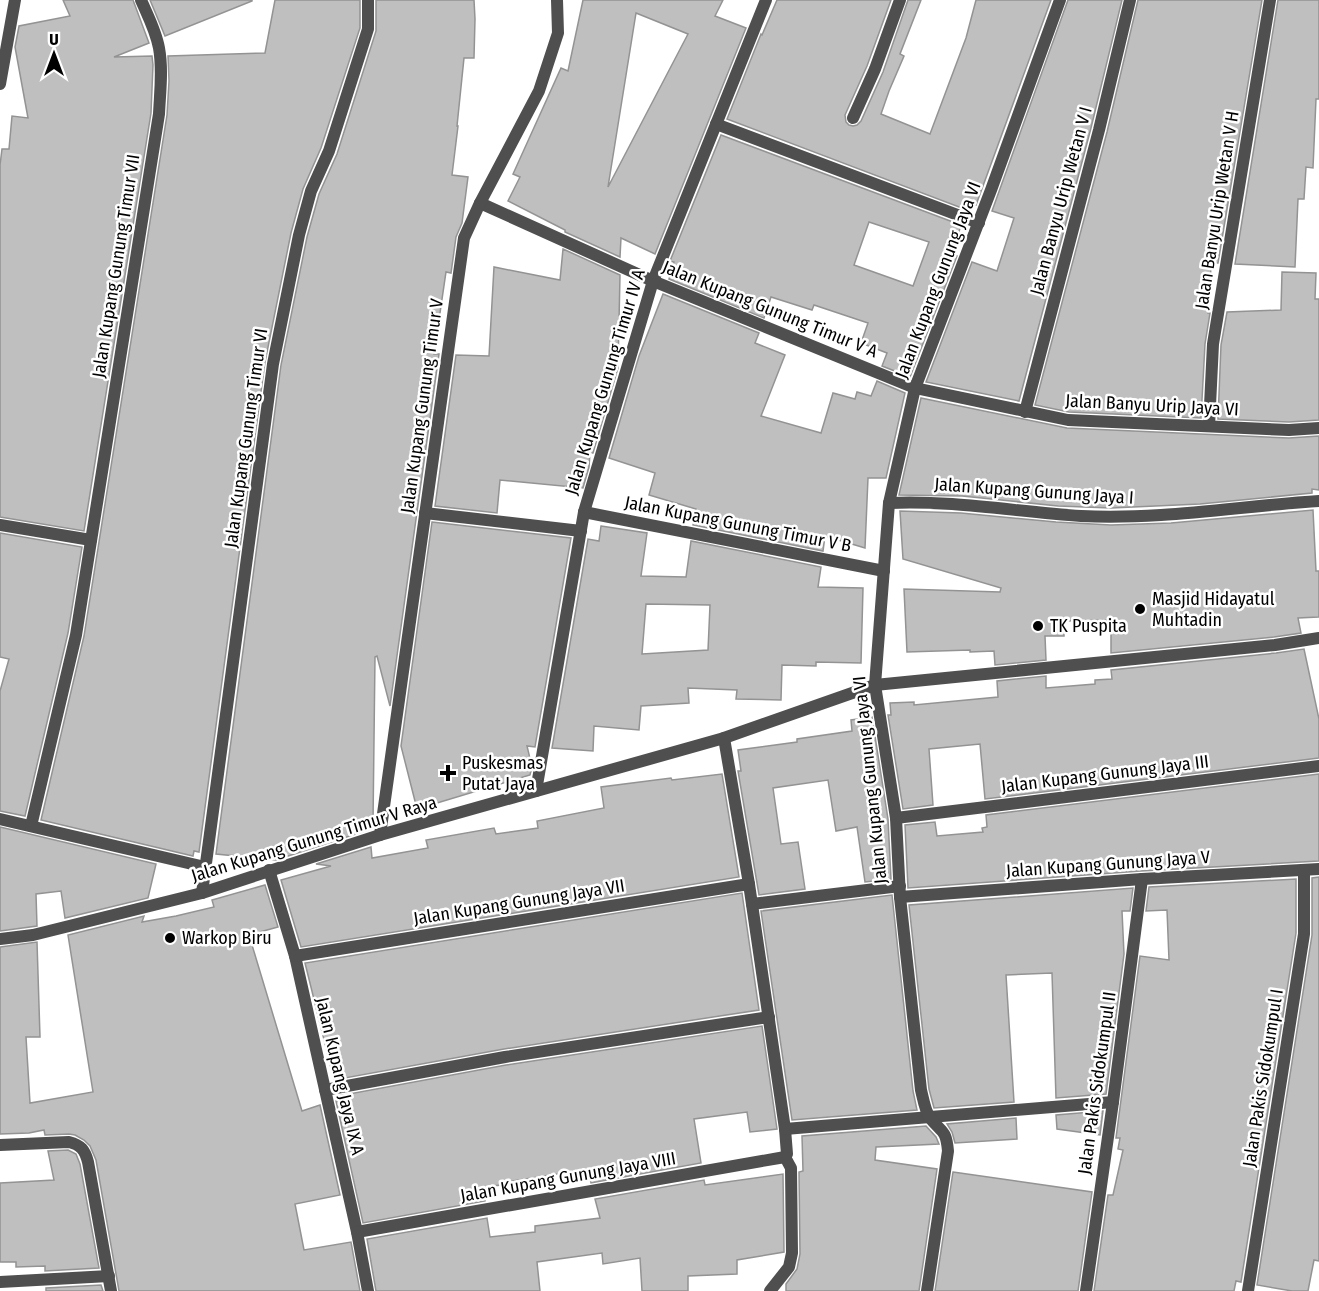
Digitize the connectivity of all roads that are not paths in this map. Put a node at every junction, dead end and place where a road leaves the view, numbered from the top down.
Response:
1 (15, 0) edge
2 (141, 0) edge
3 (368, 0) edge
4 (557, 0) edge
5 (766, 0) edge
6 (900, 0) edge
7 (1060, 0) edge
8 (1130, 0) edge
9 (1270, 0) edge
10 (0, 84) edge
11 (853, 118) dead end
12 (716, 124) junction
13 (480, 203) junction
14 (978, 223) junction
15 (654, 281) junction
16 (915, 388) junction
17 (1025, 411) junction
18 (1209, 426) junction
19 (1319, 428) edge
20 (1319, 501) edge
21 (889, 503) junction
22 (584, 512) junction
23 (425, 513) junction
24 (0, 525) edge
25 (581, 531) junction
26 (91, 540) junction
27 (884, 571) junction
28 (1319, 638) edge
29 (875, 685) junction
30 (724, 738) junction
31 (1319, 766) edge
32 (536, 791) junction
33 (896, 818) junction
34 (0, 819) edge
35 (31, 826) junction
36 (380, 835) junction
37 (205, 867) junction
38 (1319, 869) edge
39 (269, 870) junction
40 (1304, 870) junction
41 (1142, 879) junction
42 (749, 884) junction
43 (900, 891) junction
44 (202, 893) junction
45 (752, 904) junction
46 (0, 939) edge
47 (296, 956) junction
48 (769, 1017) junction
49 (325, 1090) junction
50 (1113, 1101) junction
51 (929, 1116) junction
52 (785, 1129) junction
53 (0, 1145) edge
54 (785, 1157) junction
55 (357, 1232) junction
56 (109, 1276) junction
57 (0, 1282) edge
58 (111, 1291) edge
59 (368, 1291) edge
60 (770, 1291) edge
61 (927, 1291) edge
62 (1086, 1291) edge
63 (1248, 1291) edge

1 - 10 street
2 - 26 street, Jalan Kupang Gunung Timur VII
3 - 37 street, Jalan Kupang Gunung Timur VI
4 - 13 street, Jalan Kupang Gunung Timur V
5 - 12 street, Jalan Kupang Gunung Timur IV A
6 - 11 street
7 - 14 street, Jalan Kupang Gunung Jaya VI
8 - 17 street, Jalan Banyu Urip Wetan V I
9 - 18 street, Jalan Banyu Urip Wetan V H
12 - 14 street
12 - 15 street, Jalan Kupang Gunung Timur IV A
13 - 15 street, Jalan Kupang Gunung Timur V A
13 - 23 street, Jalan Kupang Gunung Timur V
14 - 16 street, Jalan Kupang Gunung Jaya VI
15 - 16 street, Jalan Kupang Gunung Timur V A
15 - 22 street, Jalan Kupang Gunung Timur IV A
16 - 17 street, Jalan Banyu Urip Jaya VI
16 - 21 street, Jalan Kupang Gunung Jaya VI
17 - 18 street, Jalan Banyu Urip Jaya VI
18 - 19 street, Jalan Banyu Urip Jaya VI
20 - 21 street, Jalan Kupang Gunung Jaya I
21 - 27 street, Jalan Kupang Gunung Jaya VI
22 - 25 street, Jalan Kupang Gunung Timur IV A
22 - 27 street, Jalan Kupang Gunung Timur V B
23 - 25 street
23 - 36 street, Jalan Kupang Gunung Timur V
24 - 26 street
25 - 32 street, Jalan Kupang Gunung Timur IV A
26 - 35 street, Jalan Kupang Gunung Timur VII
27 - 29 street, Jalan Kupang Gunung Jaya VI
28 - 29 street, Jalan Kupang Gunung Timur V Raya
29 - 30 street, Jalan Kupang Gunung Timur V Raya
29 - 33 street, Jalan Kupang Gunung Jaya VI
30 - 32 street, Jalan Kupang Gunung Timur V Raya
30 - 42 street
31 - 33 street, Jalan Kupang Gunung Jaya III
32 - 36 street, Jalan Kupang Gunung Timur V Raya
33 - 43 street, Jalan Kupang Gunung Jaya VI
34 - 35 street
35 - 37 street
36 - 39 street, Jalan Kupang Gunung Timur V Raya
37 - 44 street, Jalan Kupang Gunung Timur VI
38 - 40 street, Jalan Kupang Gunung Jaya V
39 - 44 street, Jalan Kupang Gunung Timur V Raya
39 - 47 street, Jalan Kupang Jaya IX A
40 - 41 street, Jalan Kupang Gunung Jaya V
40 - 63 street, Jalan Pakis Sidokumpul I
41 - 43 street, Jalan Kupang Gunung Jaya V
41 - 50 street, Jalan Pakis Sidokumpul II
42 - 45 street
42 - 47 street, Jalan Kupang Gunung Jaya VII
43 - 45 street, Jalan Kupang Gunung Jaya V
43 - 51 street, Jalan Kupang Gunung Jaya VI
44 - 46 street, Jalan Kupang Gunung Timur V Raya
45 - 48 street
47 - 49 street, Jalan Kupang Jaya IX A
48 - 49 street
48 - 52 street
49 - 55 street, Jalan Kupang Jaya IX A
50 - 51 street
50 - 62 street, Jalan Pakis Sidokumpul II
51 - 52 street
51 - 61 street
52 - 54 street
53 - 56 street
54 - 55 street, Jalan Kupang Gunung Jaya VIII
54 - 60 street
55 - 59 street, Jalan Kupang Jaya IX A
56 - 57 street
56 - 58 street

